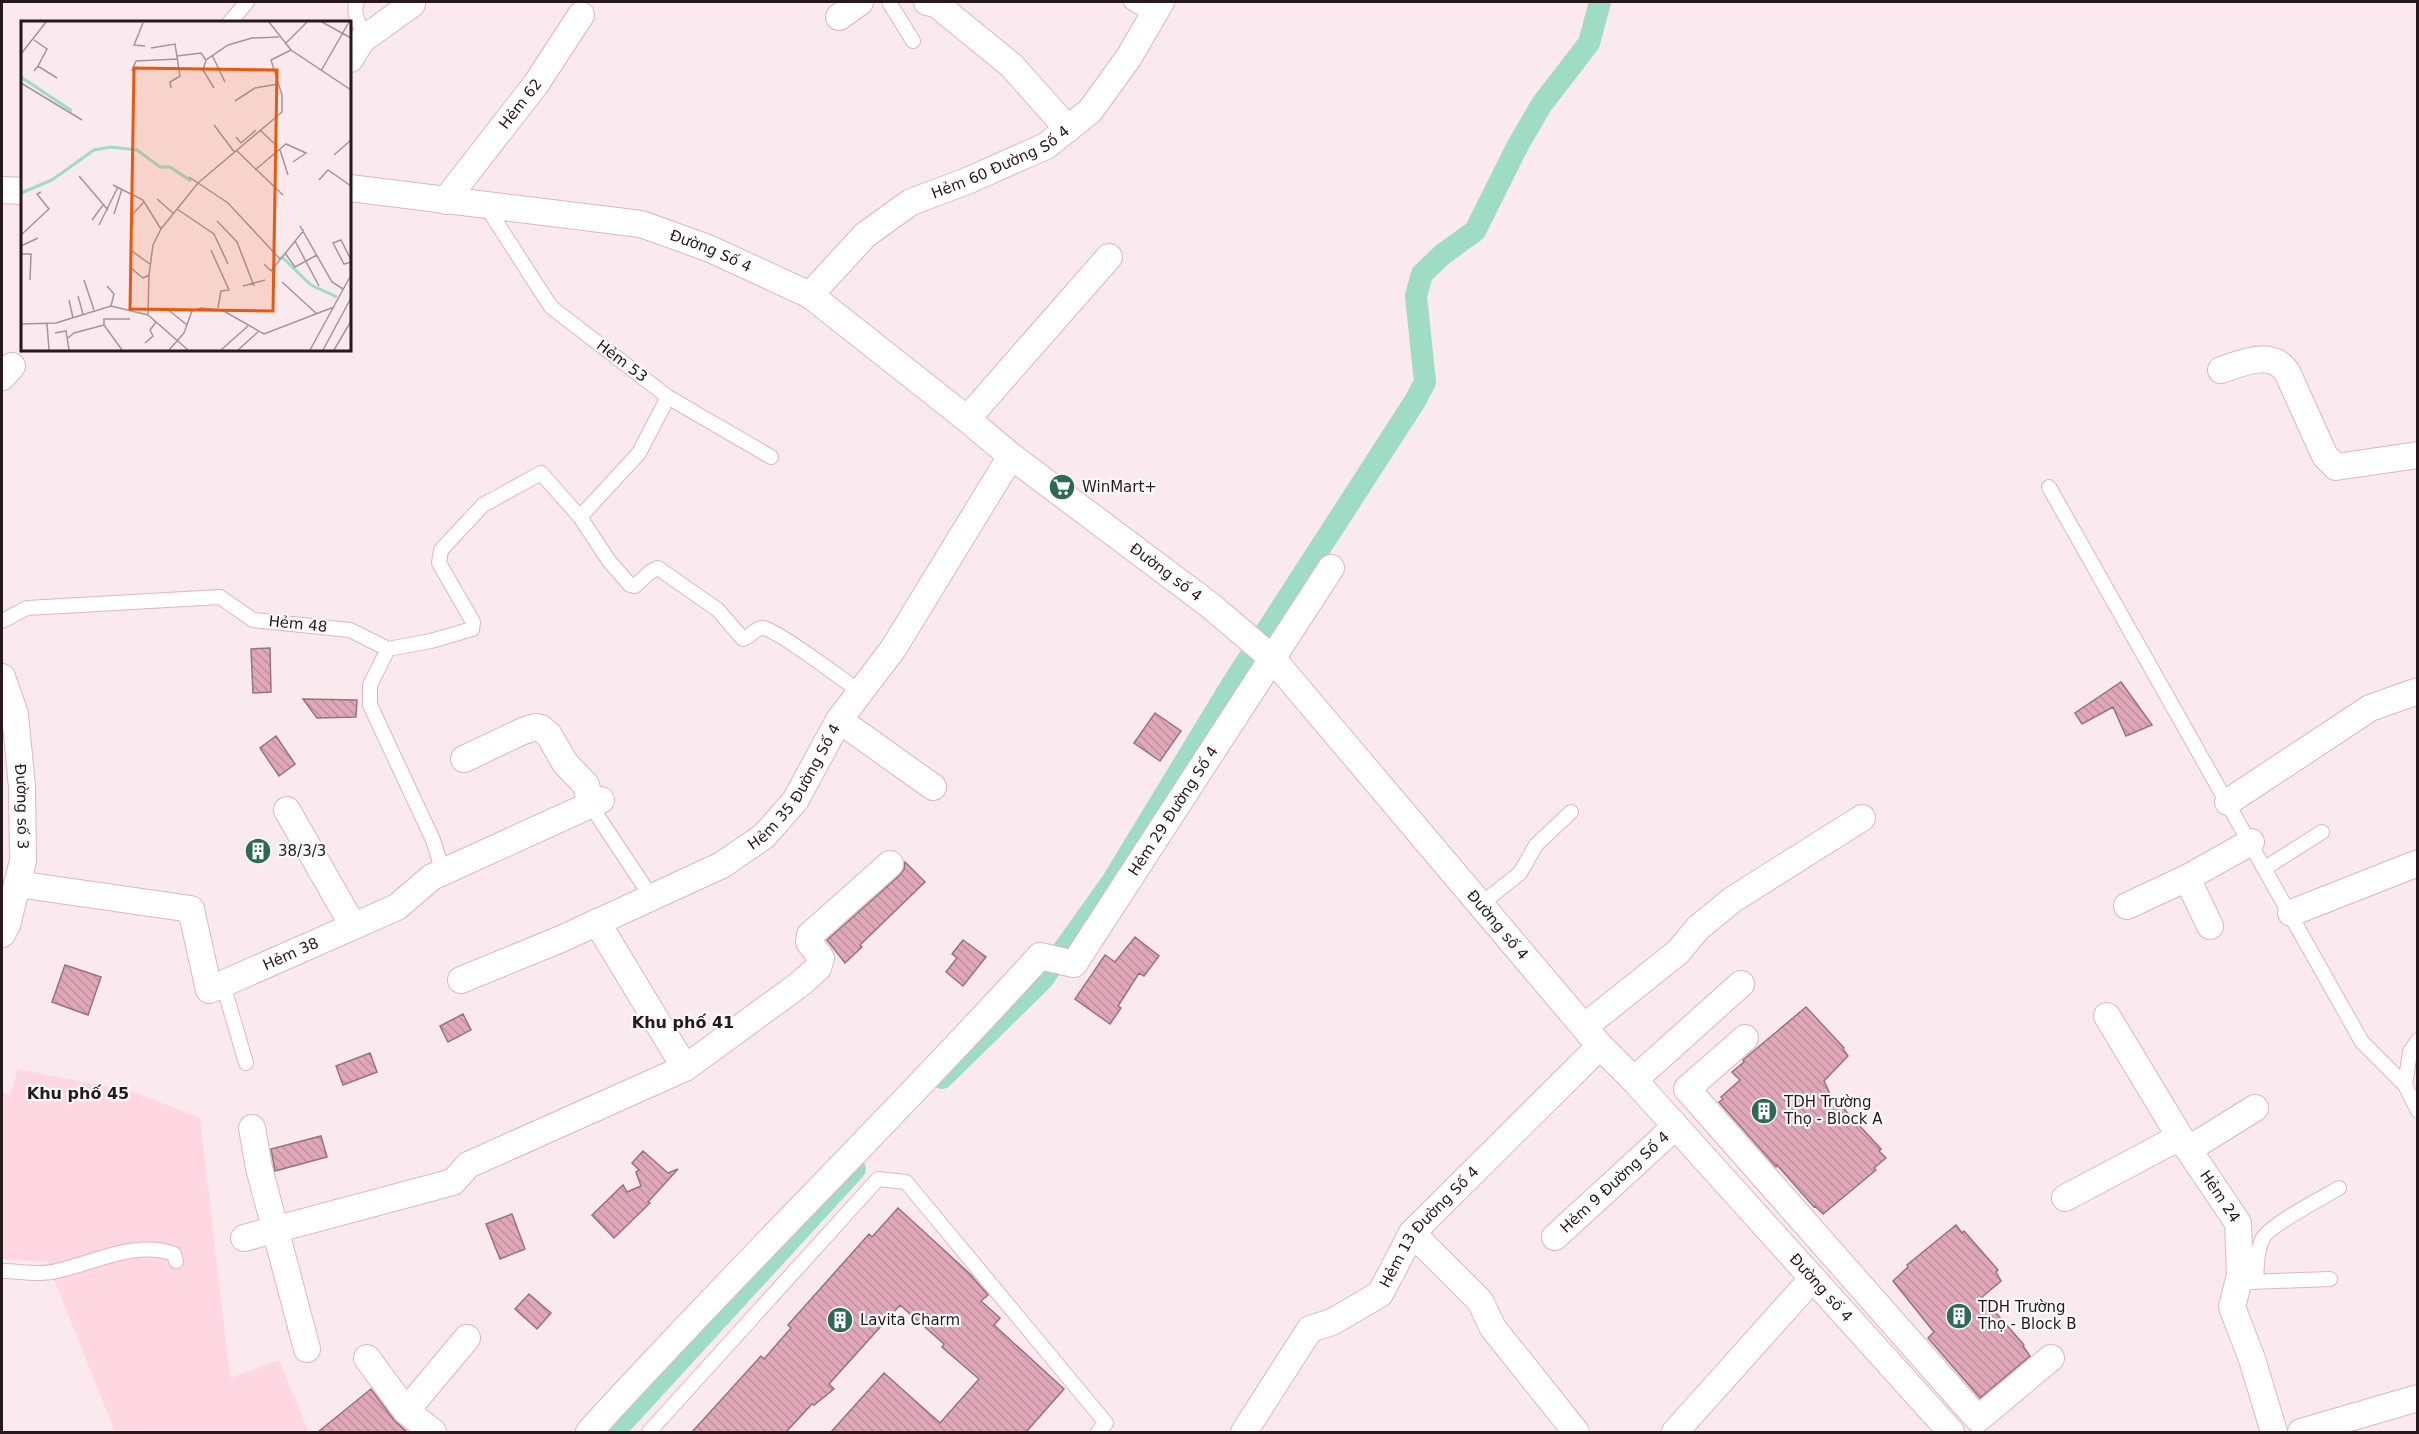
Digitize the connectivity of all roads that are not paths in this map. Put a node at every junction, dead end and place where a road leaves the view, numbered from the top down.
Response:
1 (247, 2) edge
2 (357, 2) edge
3 (860, 2) edge
4 (889, 2) edge
5 (927, 2) edge
6 (1131, 2) edge
7 (412, 4) dead end
8 (586, 8) edge
9 (1157, 9) edge
10 (840, 17) dead end
11 (231, 21) edge
12 (369, 36) junction
13 (913, 41) dead end
14 (351, 57) edge
15 (1068, 129) junction
16 (351, 188) edge
17 (2, 190) edge
18 (21, 191) edge
19 (445, 201) junction
20 (486, 206) junction
21 (1109, 257) dead end
22 (810, 295) junction
23 (2221, 370) dead end
24 (668, 397) junction
25 (967, 419) junction
26 (2418, 455) edge
27 (771, 456) dead end
28 (1011, 456) junction
29 (2049, 487) dead end
30 (580, 518) junction
31 (1331, 568) dead end
32 (2, 621) edge
33 (388, 649) junction
34 (1272, 658) junction
35 (2, 677) edge
36 (2418, 691) edge
37 (860, 692) junction
38 (839, 720) junction
39 (464, 759) dead end
40 (933, 787) dead end
41 (2228, 802) junction
42 (596, 803) junction
43 (287, 810) dead end
44 (1571, 812) dead end
45 (1862, 818) dead end
46 (2322, 832) dead end
47 (2251, 842) junction
48 (2418, 863) edge
49 (890, 864) dead end
50 (2265, 868) junction
51 (443, 872) junction
52 (2187, 878) junction
53 (17, 884) junction
54 (652, 898) junction
55 (1481, 904) junction
56 (2127, 906) dead end
57 (2291, 913) junction
58 (597, 922) junction
59 (353, 926) junction
60 (2210, 926) dead end
61 (2, 934) edge
62 (461, 980) dead end
63 (223, 984) junction
64 (1742, 984) dead end
65 (2107, 1016) dead end
66 (1592, 1037) junction
67 (1745, 1038) dead end
68 (2418, 1040) edge
69 (246, 1064) dead end
70 (685, 1068) junction
71 (1634, 1080) junction
72 (2405, 1085) junction
73 (2255, 1108) dead end
74 (2418, 1111) edge
75 (1675, 1127) junction
76 (252, 1128) dead end
77 (2184, 1143) junction
78 (2339, 1188) dead end
79 (2065, 1198) dead end
80 (275, 1230) junction
81 (1412, 1233) junction
82 (1555, 1237) dead end
83 (244, 1239) dead end
84 (176, 1261) dead end
85 (2, 1271) edge
86 (1812, 1278) junction
87 (2330, 1279) dead end
88 (2247, 1282) junction
89 (467, 1338) dead end
90 (307, 1349) dead end
91 (367, 1358) dead end
92 (2051, 1358) dead end
93 (1927, 1363) junction
94 (1909, 1385) junction
95 (2418, 1398) edge
96 (406, 1411) junction
97 (434, 1432) edge
98 (589, 1432) edge
99 (650, 1432) edge
100 (1098, 1432) edge
101 (1244, 1432) edge
102 (1576, 1432) edge
103 (1675, 1432) edge
104 (1951, 1432) edge
105 (2274, 1432) edge
106 (2301, 1432) edge

1 - 11 lane
2 - 12 lane
3 - 10 street
4 - 13 lane
5 - 15 street
6 - 9 lane
7 - 12 street
8 - 19 street, Hẻm 62
9 - 15 street, Hẻm 60 Đường Số 4
12 - 14 street
15 - 22 street, Hẻm 60 Đường Số 4
16 - 19 street, Đường Số 4
17 - 18 street
19 - 20 street, Đường Số 4
20 - 22 street, Đường Số 4
20 - 24 lane, Hẻm 53
21 - 25 street
22 - 25 street, Đường Số 4
23 - 26 street
24 - 27 lane, Hẻm 53
24 - 30 lane
25 - 28 street, Đường Số 4
28 - 34 street, Đường số 4
28 - 37 street, Hẻm 35 Đường Số 4
29 - 41 lane
30 - 33 lane
30 - 37 lane
31 - 34 street, Hẻm 29 Đường Số 4
32 - 33 lane, Hẻm 48
33 - 51 lane
34 - 55 street, Đường số 4
34 - 98 street, Hẻm 29 Đường Số 4
35 - 53 street, Đường số 3
36 - 41 street
37 - 38 street, Hẻm 35 Đường Số 4
38 - 40 street
38 - 54 street, Hẻm 35 Đường Số 4
39 - 42 street
41 - 47 lane
42 - 51 street, Hẻm 38
42 - 54 lane
43 - 59 street
44 - 55 lane
45 - 66 street, Hẻm 13 Đường Số 4
46 - 50 lane
47 - 50 lane
47 - 52 street
48 - 57 street
49 - 70 street
50 - 57 lane
51 - 59 street, Hẻm 38
52 - 56 street
52 - 60 street
53 - 61 street, Đường số 3
53 - 63 street
54 - 58 street, Hẻm 35 Đường Số 4
55 - 66 street, Đường số 4
57 - 72 lane
58 - 62 street, Hẻm 35 Đường Số 4
58 - 70 street
59 - 63 street, Hẻm 38
63 - 69 lane
64 - 71 street
65 - 77 street, Hẻm 24
66 - 71 street, Đường số 4
66 - 81 street, Hẻm 13 Đường Số 4
67 - 93 street
68 - 72 lane
70 - 80 street
71 - 75 street, Đường số 4
72 - 74 lane
73 - 77 street
75 - 82 street, Hẻm 9 Đường Số 4
75 - 86 street, Đường số 4
76 - 80 street
77 - 79 street
77 - 88 street, Hẻm 24
78 - 88 lane
80 - 83 street
80 - 90 street
81 - 101 street, Hẻm 13 Đường Số 4
81 - 102 street
84 - 85 lane
86 - 94 street, Đường số 4
86 - 103 street
87 - 88 lane
88 - 105 street, Hẻm 24
89 - 96 street
91 - 96 street
92 - 93 street
93 - 94 street
94 - 104 street, Đường số 4
95 - 106 street
96 - 97 street
99 - 100 lane

